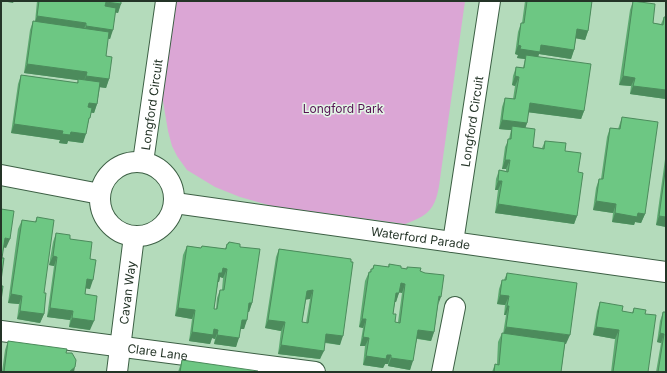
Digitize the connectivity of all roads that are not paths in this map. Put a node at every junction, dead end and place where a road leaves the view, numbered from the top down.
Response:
1 (166, 1) edge
2 (490, 1) edge
3 (143, 162) junction
4 (1, 175) edge
5 (100, 194) junction
6 (175, 203) junction
7 (134, 236) junction
8 (453, 242) junction
9 (666, 272) edge
10 (455, 307) dead end
11 (1, 331) edge
12 (120, 347) junction
13 (117, 372) edge
14 (315, 372) edge
15 (442, 372) edge

1 - 3 street, Longford Circuit
2 - 8 street, Longford Circuit
3 - 5 street
3 - 6 street
4 - 5 street
5 - 7 street
6 - 7 street
6 - 8 street, Waterford Parade
7 - 12 street, Cavan Way
8 - 9 street, Waterford Parade
10 - 15 street
11 - 12 street, Clare Lane
12 - 13 street, Cavan Way
12 - 14 street, Clare Lane

